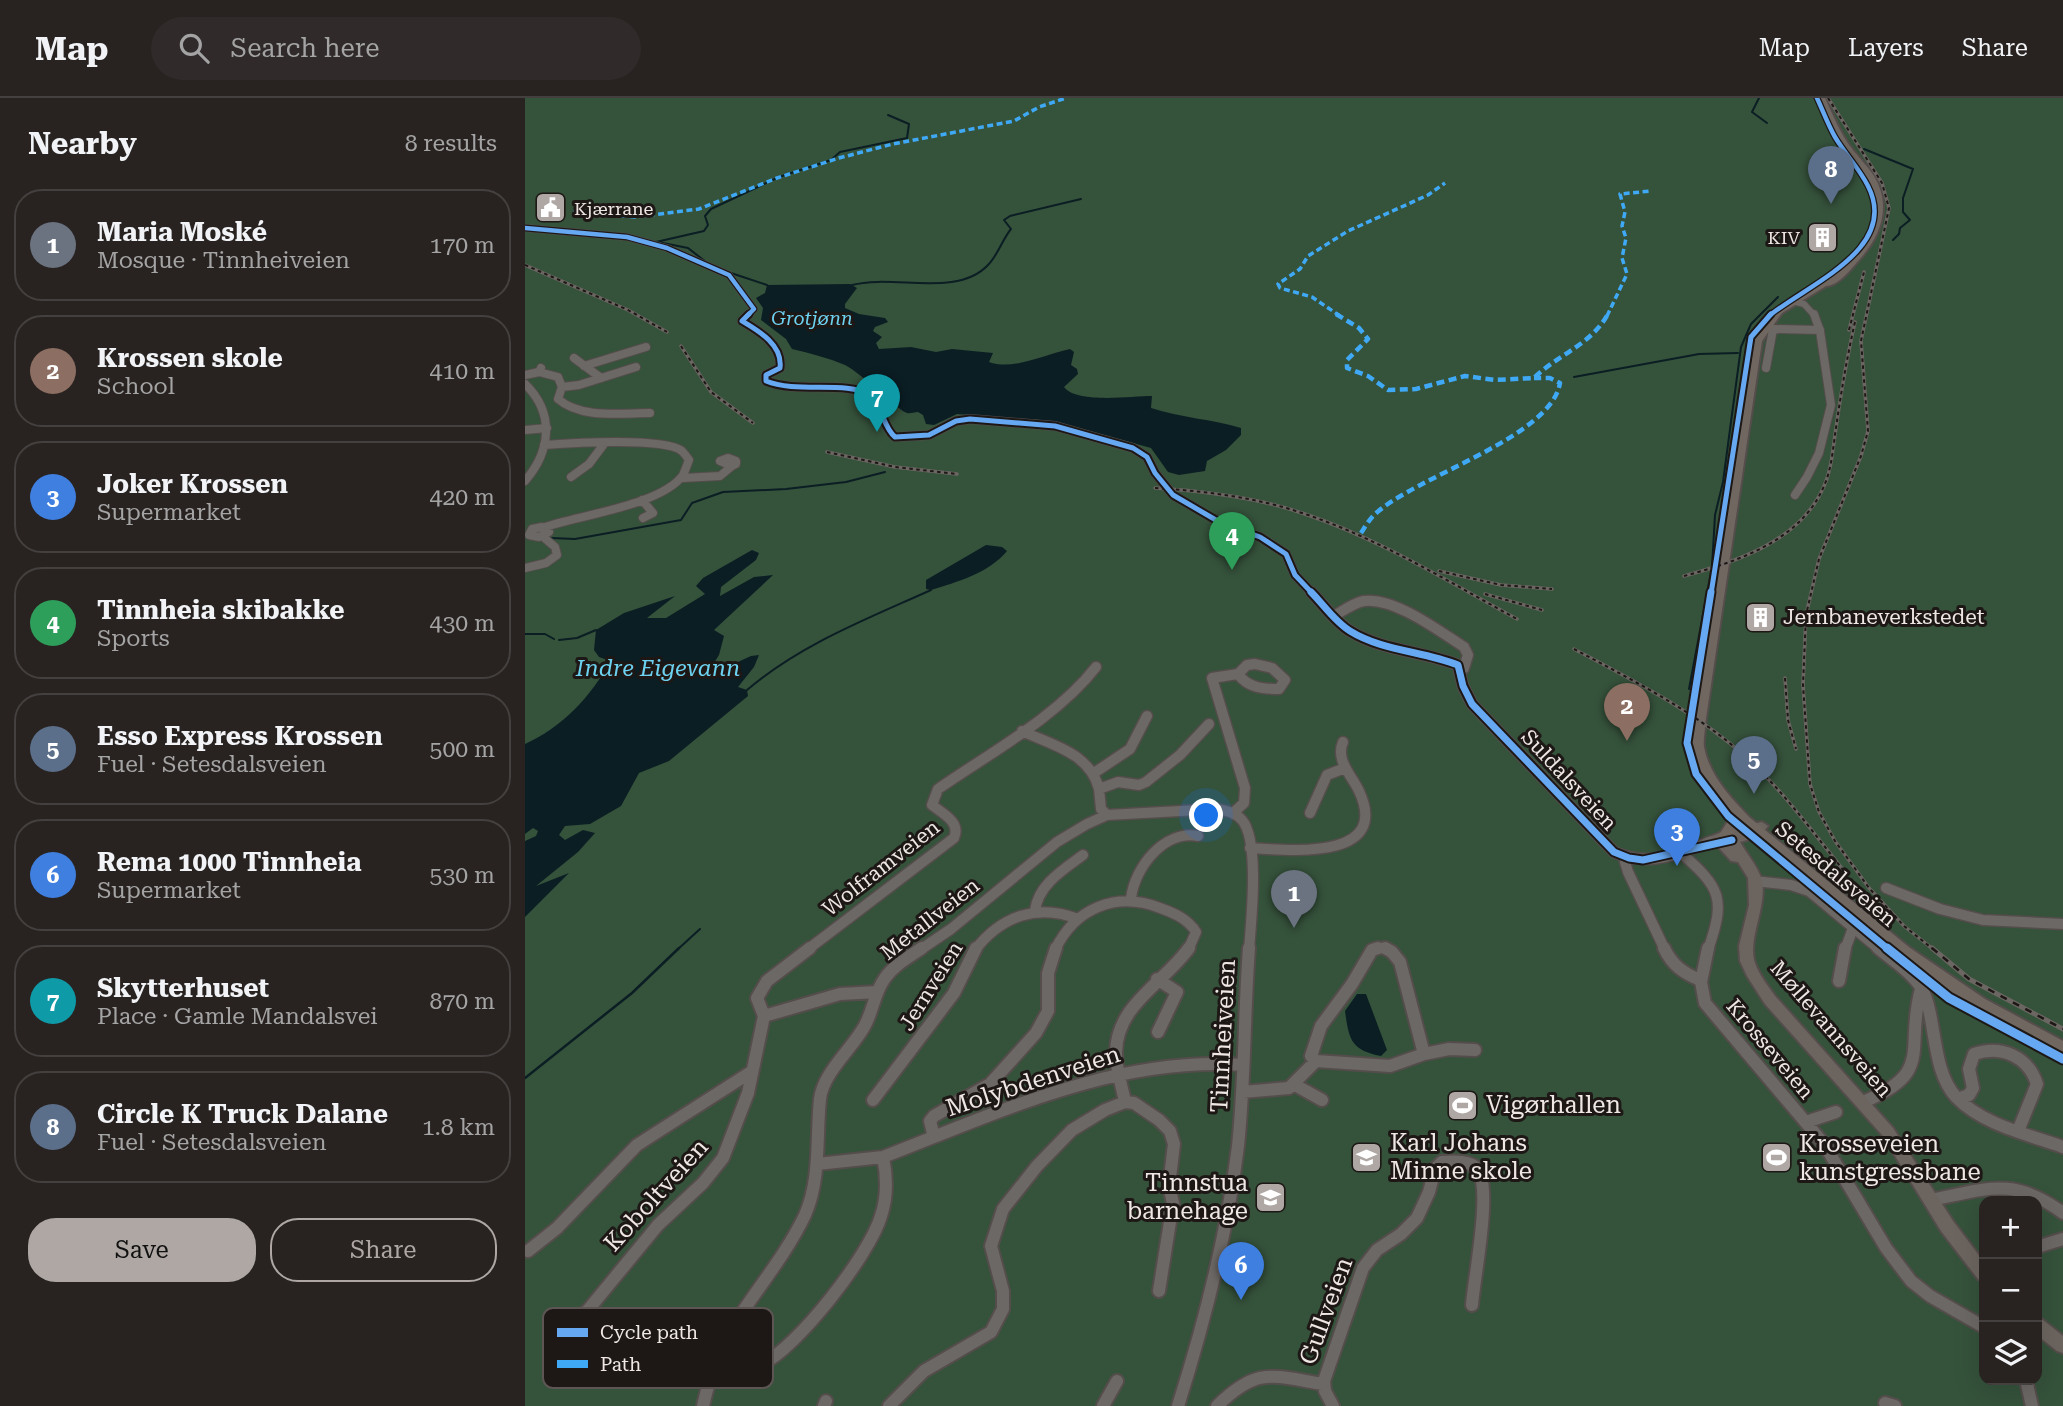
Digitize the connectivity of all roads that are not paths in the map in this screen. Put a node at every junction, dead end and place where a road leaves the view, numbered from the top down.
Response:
1 (1821, 98) edge
2 (525, 228) edge
3 (1795, 303) junction
4 (1820, 330) junction
5 (646, 347) dead end
6 (621, 355) junction
7 (574, 358) dead end
8 (585, 366) junction
9 (1766, 368) dead end
10 (525, 375) edge
11 (601, 378) junction
12 (525, 384) edge
13 (562, 387) junction
14 (650, 413) dead end
15 (547, 428) junction
16 (525, 430) edge
17 (604, 444) junction
18 (544, 445) junction
19 (732, 466) dead end
20 (571, 477) dead end
21 (683, 478) junction
22 (525, 481) edge
23 (1795, 495) dead end
24 (642, 500) junction
25 (643, 518) dead end
26 (526, 527) edge
27 (542, 530) junction
28 (525, 568) edge
29 (1335, 616) junction
30 (1464, 663) junction
31 (1096, 667) dead end
32 (1238, 674) dead end
33 (1147, 716) dead end
34 (1701, 717) junction
35 (1209, 724) dead end
36 (1022, 731) junction
37 (1343, 742) dead end
38 (1345, 768) junction
39 (1094, 773) junction
40 (1099, 789) junction
41 (1732, 808) junction
42 (1233, 813) junction
43 (1310, 813) dead end
44 (1107, 815) junction
45 (1757, 828) junction
46 (1198, 836) dead end
47 (1721, 839) junction
48 (1249, 848) junction
49 (1683, 851) junction
50 (1083, 855) dead end
51 (1628, 859) junction
52 (1754, 881) junction
53 (1886, 888) dead end
54 (1131, 898) junction
55 (1035, 910) junction
56 (1078, 919) junction
57 (2063, 924) edge
58 (1853, 928) junction
59 (1157, 979) junction
60 (1700, 980) junction
61 (1839, 981) dead end
62 (1921, 989) junction
63 (877, 992) junction
64 (764, 1016) junction
65 (1158, 1032) dead end
66 (2063, 1049) edge
67 (1475, 1051) dead end
68 (1424, 1054) junction
69 (1316, 1061) junction
70 (1242, 1065) junction
71 (751, 1072) junction
72 (1118, 1074) junction
73 (1295, 1085) junction
74 (1242, 1092) junction
75 (1958, 1099) junction
76 (873, 1100) dead end
77 (1322, 1100) dead end
78 (1125, 1102) junction
79 (1863, 1102) junction
80 (1836, 1112) dead end
81 (1806, 1122) junction
82 (2018, 1131) junction
83 (934, 1137) junction
84 (2063, 1147) edge
85 (883, 1157) junction
86 (817, 1164) junction
87 (1931, 1200) junction
88 (2063, 1213) edge
89 (2063, 1238) edge
90 (2042, 1245) edge
91 (529, 1251) dead end
92 (1979, 1264) edge
93 (1159, 1291) dead end
94 (1472, 1304) dead end
95 (590, 1308) edge
96 (746, 1308) edge
97 (1979, 1324) edge
98 (2042, 1329) edge
99 (2063, 1346) edge
100 (773, 1356) edge
101 (1117, 1381) dead end
102 (1324, 1384) junction
103 (2027, 1385) edge
104 (708, 1388) edge
105 (703, 1406) edge
106 (889, 1406) edge
107 (1103, 1406) edge
108 (1178, 1406) edge
109 (1217, 1406) edge
110 (1333, 1406) edge
111 (2032, 1406) edge

1 - 3 highway, Setesdalsveien
2 - 29 street
3 - 4 street
3 - 34 highway, Setesdalsveien
4 - 9 street
4 - 23 street
5 - 6 street
6 - 8 street
6 - 11 street
7 - 8 street
8 - 11 street
10 - 13 street
11 - 13 street
12 - 15 street
13 - 14 street
15 - 16 street
15 - 18 street
17 - 18 street
17 - 20 street
17 - 21 street
18 - 22 street
19 - 21 street
21 - 24 street
24 - 25 street
24 - 27 street
26 - 27 street
27 - 28 street
29 - 30 street
29 - 30 street
30 - 51 street, Suldalsveien
31 - 36 street, Wolframveien
32 - 42 street
33 - 39 street
34 - 41 highway, Setesdalsveien
34 - 45 highway, Setesdalsveien
35 - 40 street
36 - 39 street
36 - 64 street, Wolframveien
37 - 38 street
38 - 43 street
38 - 48 street
39 - 40 street
40 - 44 street
41 - 45 highway, Setesdalsveien
41 - 47 highway
42 - 44 street, Metallveien
42 - 48 street, Tinnheiveien
44 - 63 street, Metallveien
45 - 47 main road
45 - 66 highway, Setesdalsveien
46 - 54 street
47 - 49 street
47 - 52 main road
48 - 70 street, Tinnheiveien
49 - 51 street
49 - 60 street
50 - 55 street
51 - 60 street
52 - 58 street
52 - 79 main road, Møllevannsveien
53 - 57 street
54 - 56 street
54 - 59 street
55 - 56 street
55 - 76 street, Jernveien
56 - 83 street
58 - 61 street
58 - 62 street
59 - 65 street
59 - 72 street
60 - 81 street, Krosseveien
62 - 75 street
62 - 79 street
63 - 64 street, Metallveien
63 - 86 street
64 - 71 street, Koboltveien
67 - 68 street
68 - 69 street
68 - 69 street
69 - 73 street
70 - 72 street, Molybdenveien
70 - 74 street, Tinnheiveien
71 - 91 street, Koboltveien
71 - 95 street, Koboltveien
72 - 78 street
72 - 83 street, Molybdenveien
73 - 74 street
73 - 77 street
74 - 108 street, Tinnheiveien
75 - 82 street
75 - 82 street
78 - 93 street
78 - 106 street
79 - 87 main road, Møllevannsveien
80 - 81 street, Krosseveien
81 - 97 street, Krosseveien
82 - 84 street
83 - 85 street, Molybdenveien
85 - 86 street, Molybdenveien
85 - 100 street
86 - 96 street
87 - 88 street
87 - 92 main road, Møllevannsveien
89 - 90 street
94 - 102 street, Gullveien
98 - 99 main road
101 - 107 street
102 - 109 street, Gullveien
102 - 110 street, Gullveien
103 - 111 street
104 - 105 street

